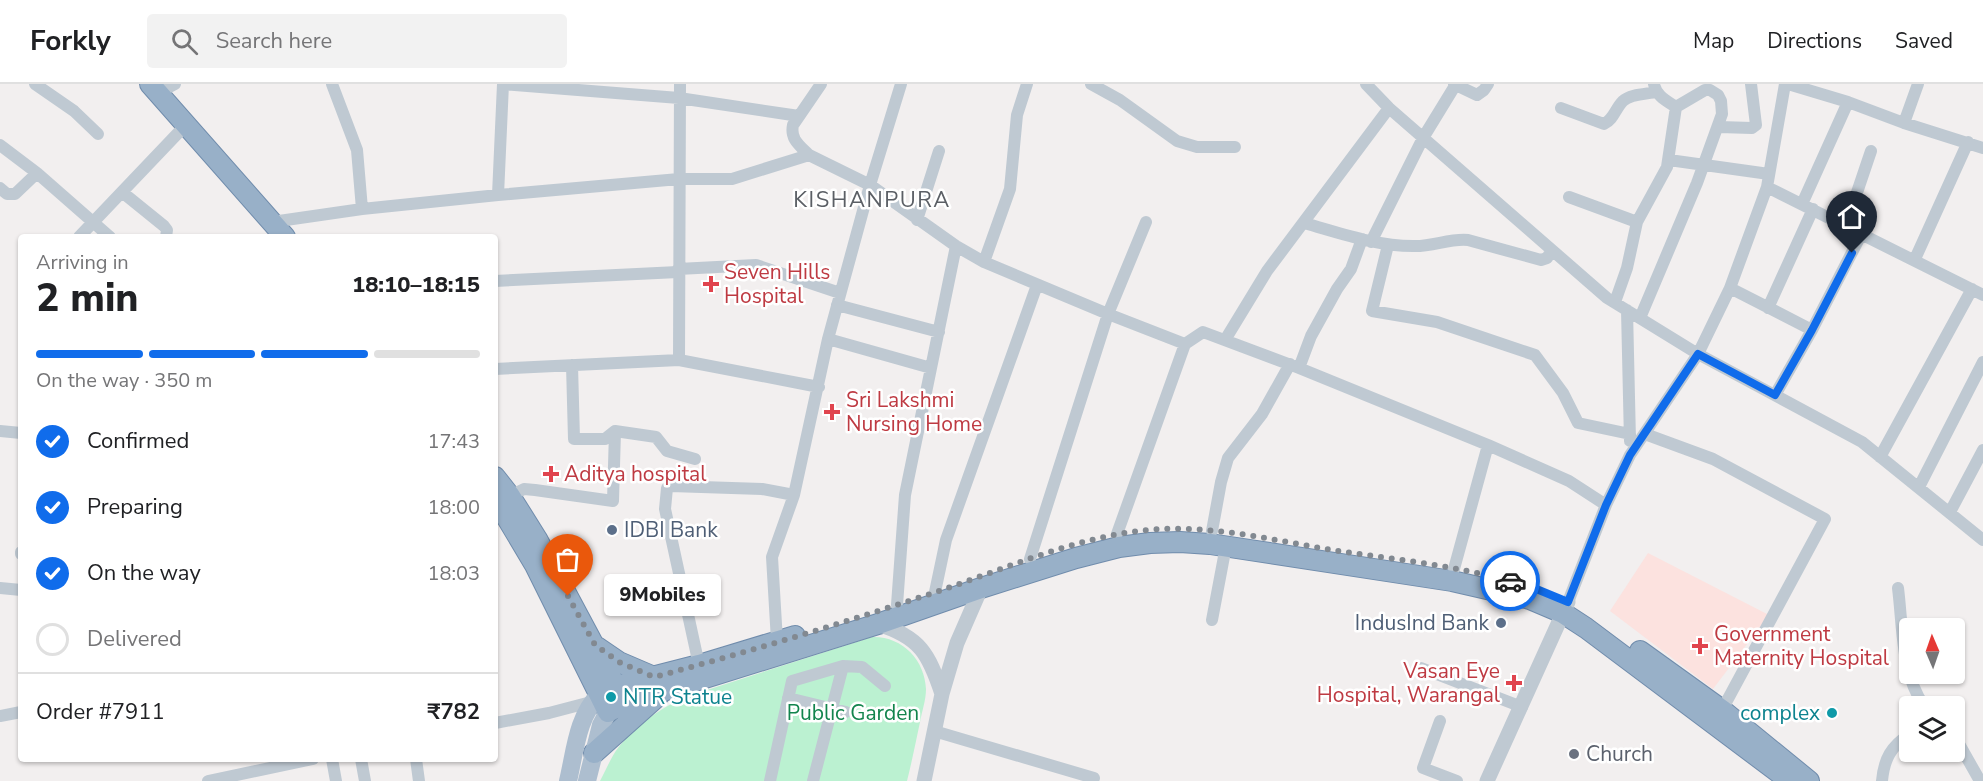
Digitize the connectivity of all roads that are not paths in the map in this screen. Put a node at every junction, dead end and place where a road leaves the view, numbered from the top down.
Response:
1 (35, 84) edge
2 (137, 84) edge
3 (332, 84) edge
4 (503, 84) edge
5 (680, 84) edge
6 (821, 84) edge
7 (901, 84) edge
8 (1027, 84) edge
9 (1091, 84) edge
10 (1366, 84) edge
11 (1455, 84) edge
12 (1488, 84) edge
13 (1751, 84) edge
14 (1787, 84) edge
15 (1918, 84) edge
16 (161, 87) edge
17 (1712, 87) edge
18 (1655, 88) edge
19 (679, 98) junction
20 (1848, 102) junction
21 (1677, 107) junction
22 (1389, 108) junction
23 (1561, 108) dead end
24 (799, 116) junction
25 (1904, 123) junction
26 (1719, 127) junction
27 (179, 132) junction
28 (98, 134) dead end
29 (1423, 138) junction
30 (1968, 142) junction
31 (0, 145) edge
32 (1235, 147) dead end
33 (1983, 148) edge
34 (939, 151) dead end
35 (1871, 151) dead end
36 (809, 155) junction
37 (1669, 160) junction
38 (1704, 164) junction
39 (37, 172) junction
40 (679, 179) junction
41 (1768, 180) junction
42 (870, 185) junction
43 (0, 188) edge
44 (122, 192) junction
45 (498, 195) junction
46 (1569, 197) dead end
47 (1808, 207) junction
48 (363, 209) junction
49 (917, 220) junction
50 (1146, 222) dead end
51 (1637, 222) junction
52 (92, 223) junction
53 (1304, 223) junction
54 (1846, 225) junction
55 (272, 229) edge
56 (1862, 233) junction
57 (82, 234) edge
58 (106, 234) edge
59 (166, 234) edge
60 (1366, 240) junction
61 (1388, 245) junction
62 (956, 246) junction
63 (1552, 250) junction
64 (1914, 259) junction
65 (984, 262) junction
66 (678, 271) junction
67 (498, 281) edge
68 (1037, 285) junction
69 (1730, 288) junction
70 (1978, 292) edge
71 (840, 293) junction
72 (1615, 302) junction
73 (837, 305) junction
74 (1768, 308) junction
75 (1627, 310) junction
76 (1108, 314) junction
77 (1640, 318) junction
78 (1812, 330) junction
79 (939, 332) junction
80 (828, 339) junction
81 (1224, 340) junction
82 (1185, 344) junction
83 (1698, 354) junction
84 (679, 360) junction
85 (1983, 362) edge
86 (572, 365) junction
87 (1294, 366) junction
88 (931, 368) junction
89 (498, 369) edge
90 (819, 387) junction
91 (1775, 395) junction
92 (0, 431) edge
93 (615, 431) junction
94 (18, 433) edge
95 (1630, 434) junction
96 (1645, 434) junction
97 (1488, 446) junction
98 (1983, 450) edge
99 (1630, 455) junction
100 (1881, 457) junction
101 (695, 459) dead end
102 (1919, 487) junction
103 (794, 495) junction
104 (502, 497) edge
105 (1606, 505) junction
106 (1950, 512) junction
107 (1212, 531) junction
108 (1117, 534) junction
109 (1983, 540) edge
110 (1226, 546) junction
111 (1030, 559) junction
112 (1454, 569) junction
113 (0, 588) edge
114 (981, 588) junction
115 (1898, 588) dead end
116 (18, 590) edge
117 (935, 592) junction
118 (897, 605) junction
119 (1566, 607) junction
120 (1212, 620) dead end
121 (878, 624) junction
122 (777, 642) junction
123 (595, 645) junction
124 (699, 665) junction
125 (843, 666) junction
126 (1421, 668) dead end
127 (659, 684) junction
128 (885, 686) dead end
129 (942, 694) junction
130 (1917, 696) edge
131 (788, 698) junction
132 (608, 699) junction
133 (1522, 707) junction
134 (832, 709) junction
135 (1722, 710) junction
136 (846, 712) dead end
137 (18, 713) edge
138 (0, 716) edge
139 (1440, 721) dead end
140 (498, 722) edge
141 (934, 731) junction
142 (1899, 741) edge
143 (594, 753) junction
144 (1965, 754) edge
145 (299, 762) edge
146 (333, 762) edge
147 (362, 762) edge
148 (416, 762) edge
149 (1094, 778) dead end
150 (208, 781) edge
151 (336, 781) edge
152 (365, 781) edge
153 (419, 781) edge
154 (568, 781) edge
155 (587, 781) edge
156 (770, 781) edge
157 (813, 781) edge
158 (924, 781) edge
159 (1457, 781) edge
160 (1487, 781) edge
161 (1790, 781) edge
162 (1809, 781) edge
163 (1882, 781) edge
164 (1980, 781) edge

1 - 28 street
2 - 27 highway
3 - 48 street
4 - 19 street
4 - 45 street
5 - 19 street
6 - 24 street
7 - 42 street
8 - 65 street
9 - 32 street
10 - 22 street
11 - 12 street
11 - 29 street
13 - 26 street
14 - 20 street
14 - 41 street
15 - 25 street
16 - 55 highway
17 - 21 street
17 - 26 street
18 - 21 street
18 - 23 street
19 - 24 street
19 - 40 street
20 - 25 street
20 - 47 street
21 - 37 street
22 - 29 street
22 - 53 street
24 - 36 street
25 - 30 street
26 - 38 street
27 - 44 street
27 - 55 highway
29 - 60 street
29 - 63 street
30 - 33 street
30 - 64 street
31 - 39 street
34 - 49 street
35 - 54 street
36 - 40 street
36 - 42 street
37 - 38 street
37 - 51 street
38 - 41 street
38 - 77 street
39 - 43 street
39 - 52 street
40 - 45 street
40 - 66 street
41 - 47 street
41 - 69 street
42 - 49 street
42 - 71 street
44 - 52 street
44 - 59 street
45 - 48 street
46 - 51 street
47 - 54 street
47 - 74 street
48 - 55 street
49 - 62 street
50 - 76 street
51 - 72 street
52 - 57 street
52 - 58 street
53 - 60 street
53 - 81 street
54 - 56 street
56 - 64 street
56 - 78 street
60 - 61 street
60 - 87 street
61 - 63 street
61 - 95 street
62 - 65 street
62 - 79 street
63 - 72 street
64 - 70 street
65 - 68 street
66 - 67 street
66 - 71 street
66 - 84 street
68 - 76 street
68 - 117 street
69 - 74 street
69 - 83 street
70 - 100 street
71 - 73 street
72 - 75 street
73 - 79 street
73 - 80 street
74 - 78 street
75 - 77 street
75 - 95 street
76 - 82 street
76 - 111 street
77 - 83 street
78 - 91 street
79 - 88 street
80 - 88 street
80 - 90 street
81 - 82 street
81 - 87 street
82 - 108 street
83 - 91 street
83 - 96 street
84 - 86 street
84 - 90 street
85 - 102 street
86 - 89 street
86 - 93 street
87 - 97 street
87 - 107 street
88 - 118 street
90 - 103 street
91 - 100 street
92 - 94 street
93 - 101 street
93 - 104 street
95 - 99 street
96 - 99 street
96 - 135 street
97 - 105 street
97 - 112 street
98 - 106 street
99 - 105 street
100 - 102 street
102 - 106 street
103 - 122 street
103 - 124 street
104 - 123 highway
104 - 132 highway
105 - 119 street
106 - 109 street
107 - 108 highway
107 - 112 highway
108 - 111 highway
110 - 114 highway
110 - 119 highway
110 - 120 street
111 - 117 highway
112 - 119 highway
113 - 116 street
114 - 121 highway
114 - 129 street
115 - 130 street
117 - 118 highway
118 - 122 highway
119 - 133 street
119 - 135 highway
119 - 161 highway
121 - 127 highway
121 - 129 street
122 - 124 highway
123 - 127 highway
123 - 132 highway
124 - 127 highway
125 - 128 street
125 - 131 street
125 - 134 street
126 - 133 street
127 - 132 highway
127 - 143 highway
129 - 141 street
131 - 134 street
131 - 156 street
132 - 140 street
132 - 143 main road
132 - 154 main road
133 - 160 street
134 - 136 street
134 - 157 street
135 - 162 highway
137 - 138 street
139 - 159 street
141 - 149 street
141 - 158 street
142 - 163 street
143 - 155 main road
144 - 164 street
145 - 150 street
146 - 151 street
147 - 152 street
148 - 153 street

